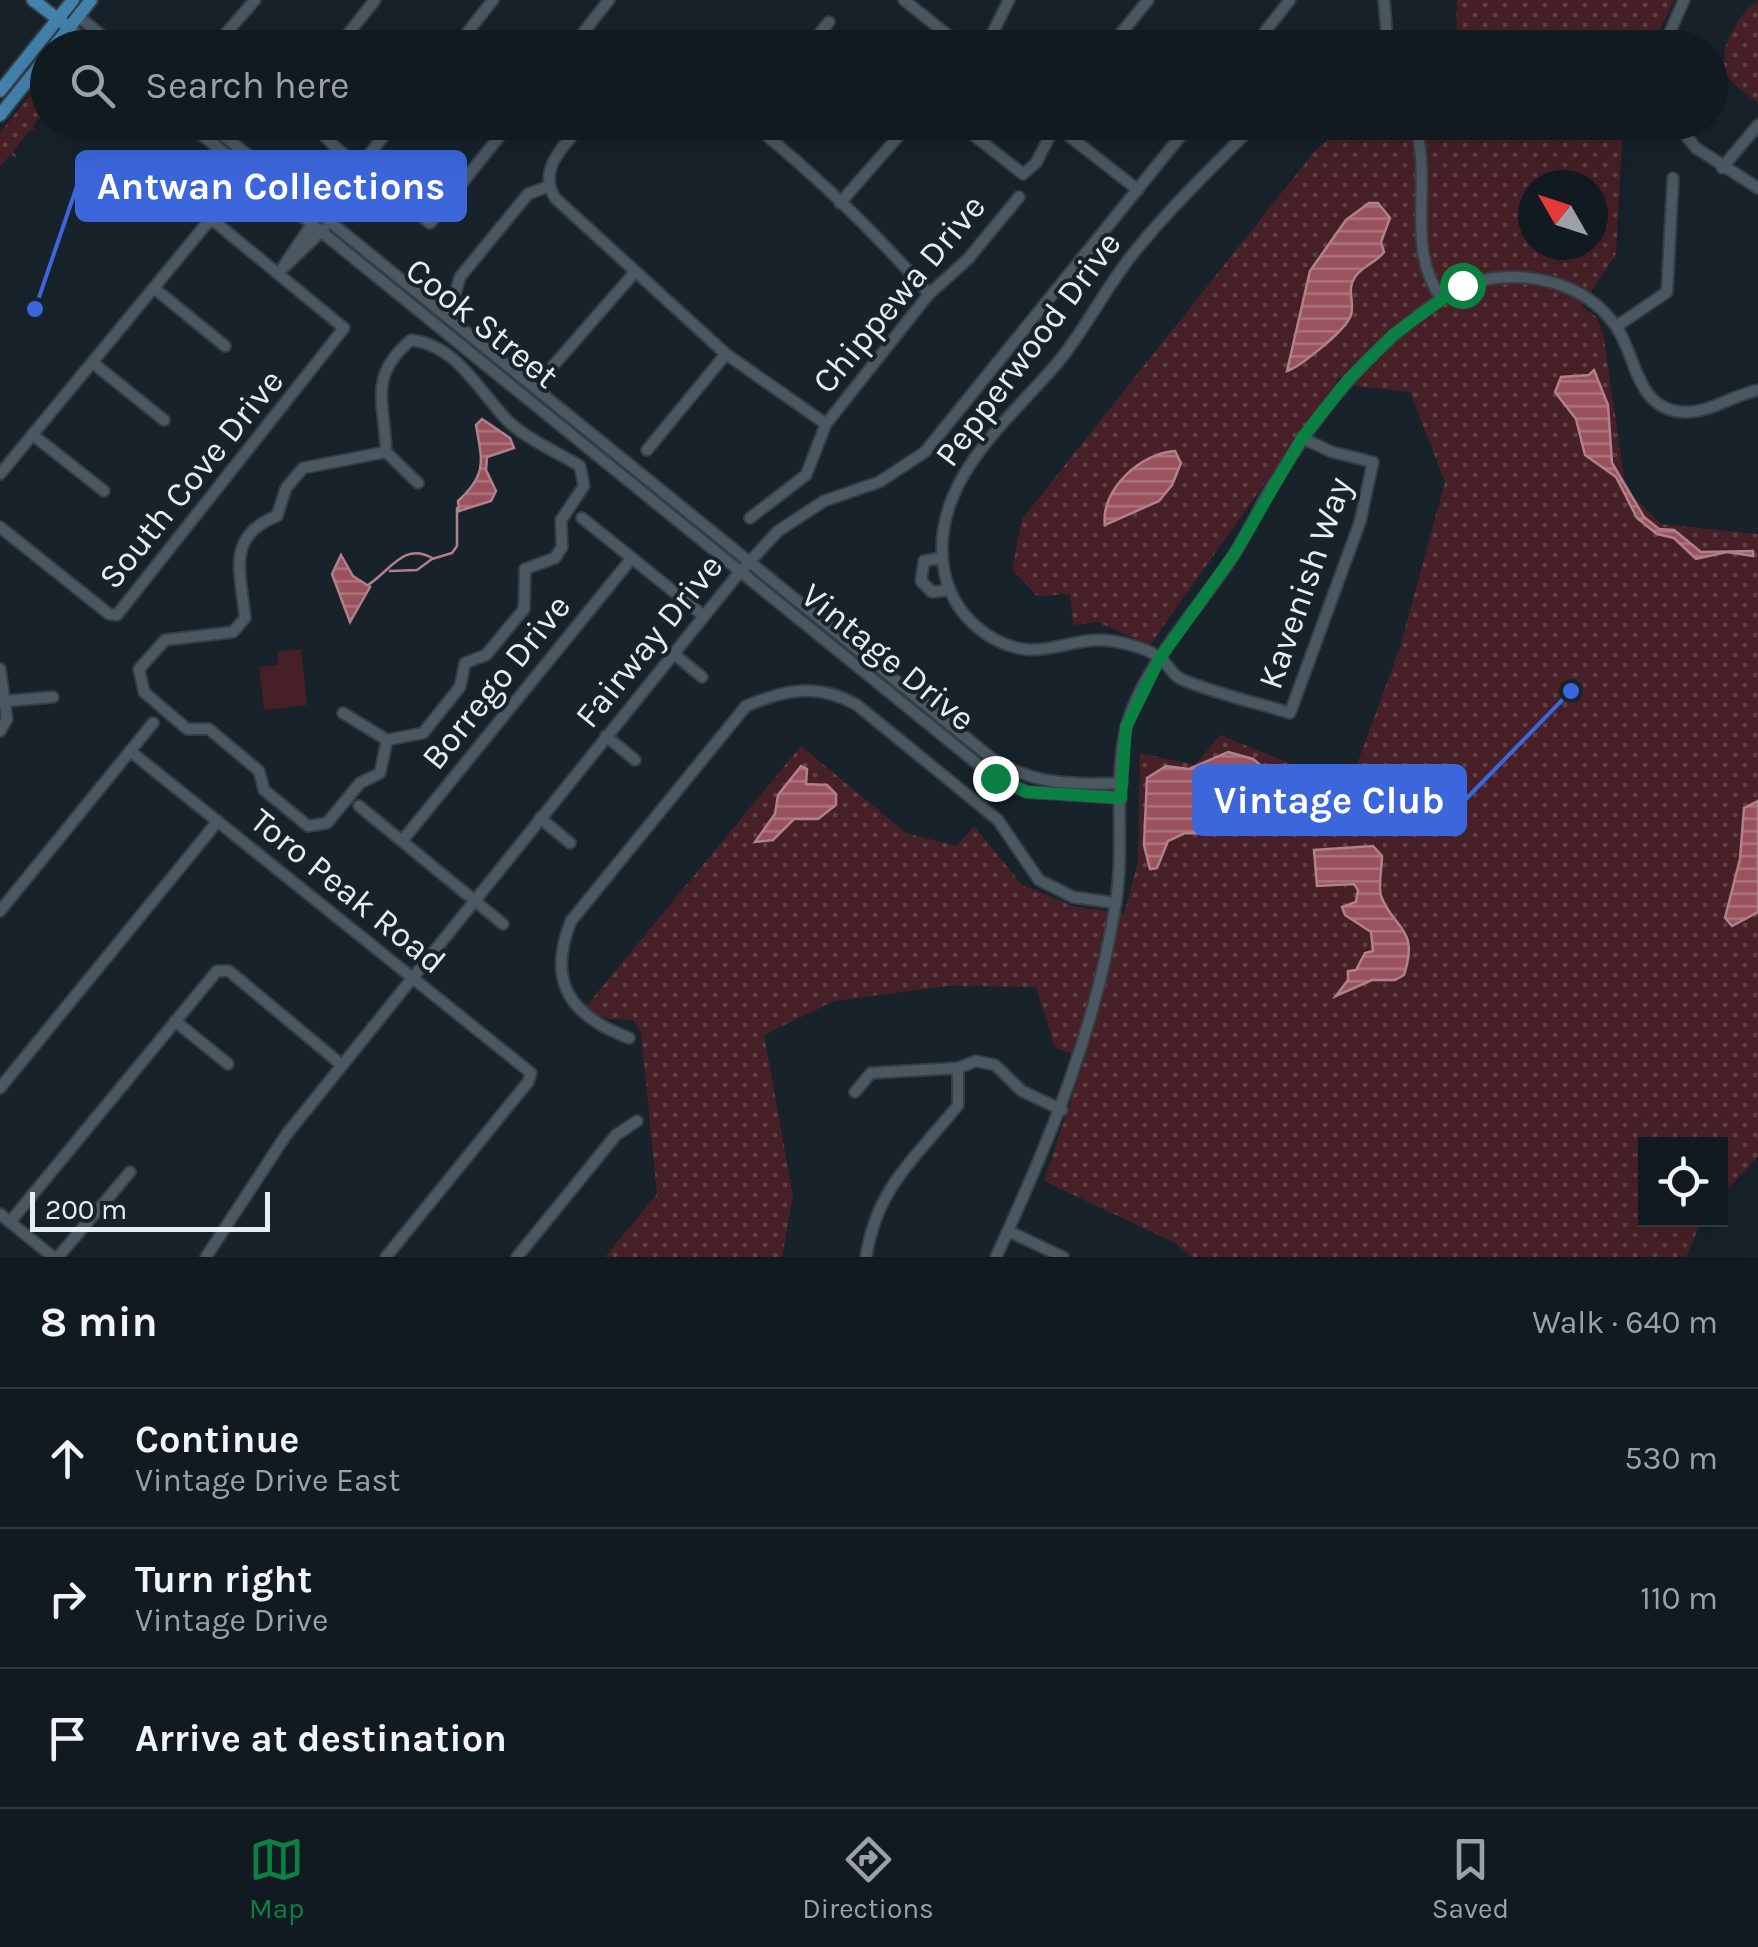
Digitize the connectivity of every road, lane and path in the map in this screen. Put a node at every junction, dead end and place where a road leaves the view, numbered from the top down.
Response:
1 (33, 0) edge
2 (91, 0) edge
3 (375, 0) edge
4 (492, 0) edge
5 (609, 0) edge
6 (904, 0) edge
7 (1009, 0) edge
8 (1148, 0) edge
9 (1290, 0) edge
10 (1384, 0) edge
11 (1684, 0) edge
12 (249, 2) edge
13 (67, 12) edge
14 (829, 22) dead end
15 (92, 30) edge
16 (229, 30) edge
17 (351, 30) edge
18 (468, 30) edge
19 (585, 30) edge
20 (823, 30) edge
21 (942, 30) edge
22 (994, 30) edge
23 (1124, 30) edge
24 (1266, 30) edge
25 (1386, 30) edge
26 (1671, 30) edge
27 (30, 56) edge
28 (30, 78) edge
29 (0, 92) edge
30 (0, 115) edge
31 (1758, 125) edge
32 (208, 140) edge
33 (228, 140) edge
34 (331, 140) edge
35 (380, 140) edge
36 (497, 140) edge
37 (570, 140) edge
38 (772, 140) edge
39 (895, 140) edge
40 (979, 140) edge
41 (1048, 140) edge
42 (1076, 140) edge
43 (1178, 140) edge
44 (1239, 140) edge
45 (1421, 140) edge
46 (1690, 140) edge
47 (359, 167) junction
48 (1722, 168) junction
49 (1673, 178) dead end
50 (549, 186) junction
51 (1758, 188) edge
52 (1138, 190) junction
53 (1019, 197) dead end
54 (840, 204) junction
55 (319, 214) junction
56 (330, 222) junction
57 (316, 229) junction
58 (636, 272) junction
59 (278, 274) junction
60 (154, 288) junction
61 (456, 291) dead end
62 (929, 294) junction
63 (1441, 298) junction
64 (1616, 326) junction
65 (225, 346) dead end
66 (726, 354) junction
67 (92, 363) junction
68 (553, 366) dead end
69 (1758, 390) edge
70 (164, 420) dead end
71 (826, 424) junction
72 (33, 435) junction
73 (1302, 438) junction
74 (647, 450) dead end
75 (386, 452) junction
76 (0, 474) edge
77 (418, 483) dead end
78 (104, 491) dead end
79 (582, 518) dead end
80 (750, 518) dead end
81 (0, 527) edge
82 (632, 558) junction
83 (940, 558) junction
84 (750, 562) junction
85 (740, 572) junction
86 (950, 590) junction
87 (704, 616) junction
88 (673, 653) junction
89 (1160, 658) junction
90 (0, 669) edge
91 (702, 676) dead end
92 (53, 697) dead end
93 (5, 701) junction
94 (342, 713) dead end
95 (153, 722) dead end
96 (0, 731) edge
97 (606, 736) junction
98 (387, 740) junction
99 (130, 751) junction
100 (634, 760) dead end
101 (1122, 784) junction
102 (1121, 798) junction
103 (359, 806) dead end
104 (540, 818) junction
105 (218, 821) junction
106 (402, 841) junction
107 (570, 842) dead end
108 (472, 900) junction
109 (1116, 903) junction
110 (0, 912) edge
111 (502, 924) dead end
112 (410, 978) junction
113 (174, 1021) junction
114 (629, 1038) dead end
115 (228, 1064) dead end
116 (342, 1065) junction
117 (958, 1068) junction
118 (0, 1088) edge
119 (855, 1092) dead end
120 (1062, 1110) junction
121 (637, 1121) dead end
122 (130, 1172) dead end
123 (0, 1214) edge
124 (10, 1222) junction
125 (1008, 1231) junction
126 (56, 1257) edge
127 (206, 1257) edge
128 (386, 1257) edge
129 (516, 1257) edge
130 (866, 1257) edge
131 (996, 1257) edge
132 (1062, 1257) edge

1 - 13 main road
2 - 13 main road
3 - 17 street
4 - 18 street
5 - 19 street
6 - 21 street
7 - 22 street
8 - 23 street
9 - 24 street
10 - 25 street
11 - 26 street
12 - 16 street
13 - 15 street
14 - 20 street
27 - 29 main road
28 - 30 main road
31 - 48 street
32 - 57 street, Cook Street
33 - 55 street, Cook Street
34 - 47 street
35 - 47 street
36 - 47 street
37 - 50 street
38 - 54 street
39 - 54 street
40 - 41 street
42 - 52 street
43 - 52 street, Fairway Drive
44 - 83 street, Pepperwood Drive
45 - 63 street
46 - 48 street
48 - 51 street
49 - 64 street
50 - 58 street
50 - 61 street
52 - 84 street, Fairway Drive
53 - 62 street, Chippewa Drive
54 - 62 street
55 - 56 street, Cook Street
55 - 57 street
56 - 57 street
56 - 84 street, Cook Street
57 - 59 street
57 - 85 street, Cook Street
58 - 66 street
58 - 68 street
59 - 60 street
59 - 81 street, South Cove Drive
60 - 65 street
60 - 67 street
62 - 71 street, Chippewa Drive
63 - 64 street
63 - 73 street
64 - 69 street
66 - 71 street
66 - 74 street
67 - 70 street
67 - 72 street
71 - 80 street, Chippewa Drive
72 - 76 street
72 - 78 street
73 - 89 street
73 - 89 street, Kavenish Way
75 - 77 street
75 - 98 street
75 - 98 street
79 - 82 street
82 - 87 street
82 - 106 street, Borrego Drive
83 - 86 street, Pepperwood Drive
83 - 86 street
84 - 85 street, Fairway Drive
84 - 101 street, Vintage Drive
85 - 87 street, Fairway Drive
85 - 102 street, Vintage Drive
86 - 89 street, Pepperwood Drive
87 - 88 street, Fairway Drive
88 - 91 street
88 - 97 street, Fairway Drive
89 - 101 street
90 - 93 street
92 - 93 street
93 - 96 street
94 - 98 street
95 - 99 street
97 - 100 street
97 - 104 street, Fairway Drive
99 - 105 street, Toro Peak Road
99 - 110 street
101 - 102 street
102 - 109 street
103 - 106 street
104 - 107 street
104 - 108 street, Fairway Drive
105 - 112 street, Toro Peak Road
105 - 118 street
106 - 108 street
108 - 111 street
108 - 112 street, Fairway Drive
109 - 114 street
109 - 120 street
112 - 116 street, Fairway Drive
112 - 128 street, Toro Peak Road
113 - 115 street
113 - 116 street
113 - 124 street
116 - 127 street, Fairway Drive
117 - 119 street
117 - 120 street
117 - 130 street
120 - 125 street
121 - 129 street
122 - 126 street
123 - 124 street
124 - 126 street
125 - 131 street
125 - 132 street

